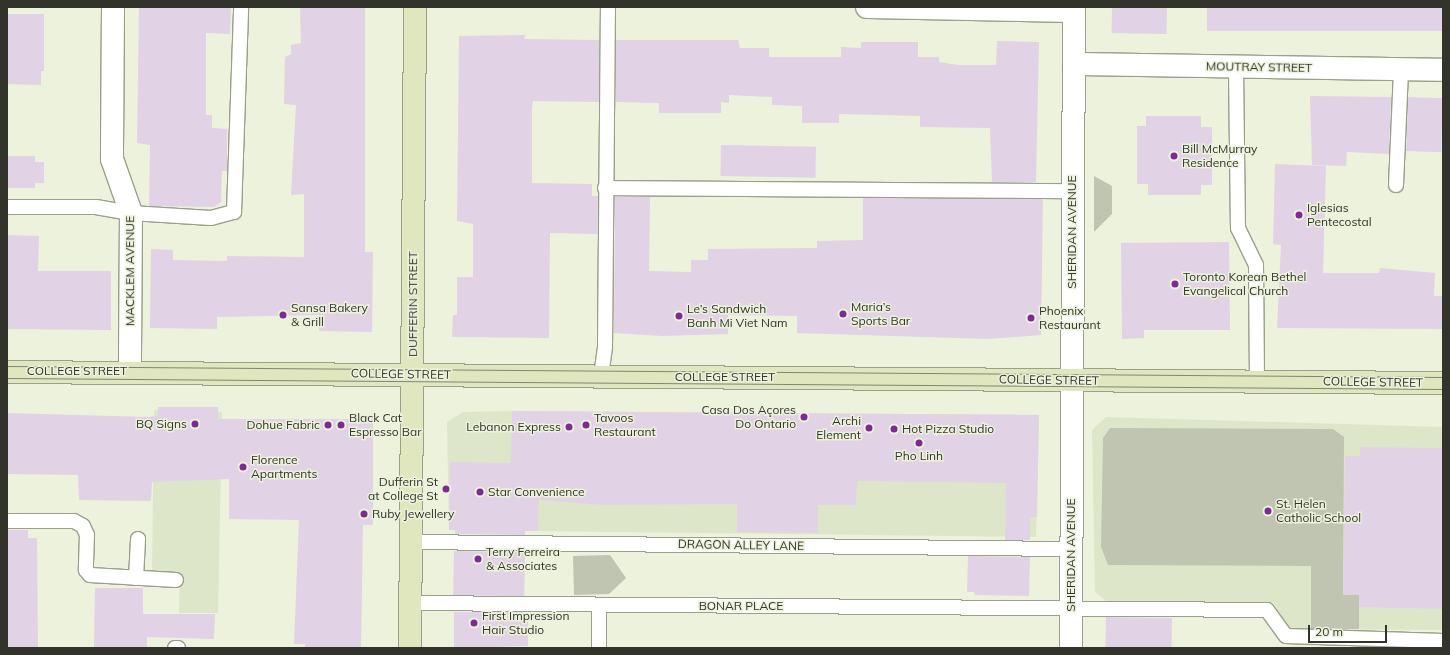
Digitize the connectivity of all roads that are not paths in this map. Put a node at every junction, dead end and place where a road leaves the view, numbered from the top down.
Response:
1 (113, 7) edge
2 (241, 7) edge
3 (415, 7) edge
4 (608, 7) edge
5 (867, 7) edge
6 (1074, 9) edge
7 (1074, 64) junction
8 (1236, 67) junction
9 (1400, 70) junction
10 (1443, 70) edge
11 (1396, 185) dead end
12 (605, 188) junction
13 (1071, 191) junction
14 (7, 207) edge
15 (131, 213) junction
16 (130, 371) junction
17 (7, 372) edge
18 (413, 375) junction
19 (601, 376) junction
20 (1071, 380) junction
21 (1256, 381) junction
22 (1443, 383) edge
23 (7, 521) edge
24 (138, 539) dead end
25 (411, 542) junction
26 (1071, 549) junction
27 (136, 578) junction
28 (176, 580) dead end
29 (411, 603) junction
30 (600, 605) junction
31 (1071, 608) junction
32 (1443, 641) edge
33 (410, 648) edge
34 (599, 648) edge
35 (1071, 648) edge

1 - 15 street, MACKLEM AVENUE
2 - 15 lane
3 - 18 main road, DUFFERIN STREET
4 - 12 lane
5 - 6 street
6 - 7 street, SHERIDAN AVENUE
7 - 8 street, MOUTRAY STREET
7 - 13 street, SHERIDAN AVENUE
8 - 9 street, MOUTRAY STREET
8 - 21 lane
9 - 10 street, MOUTRAY STREET
9 - 11 lane
12 - 13 lane
12 - 19 lane
13 - 20 street, SHERIDAN AVENUE
14 - 15 lane
15 - 16 street, MACKLEM AVENUE
16 - 17 main road, COLLEGE STREET
16 - 18 main road, COLLEGE STREET
18 - 19 main road, COLLEGE STREET
18 - 25 main road, DUFFERIN STREET
19 - 20 main road, COLLEGE STREET
20 - 21 main road, COLLEGE STREET
20 - 26 street, SHERIDAN AVENUE
21 - 22 main road, COLLEGE STREET
23 - 27 lane
24 - 27 lane
25 - 26 lane, DRAGON ALLEY LANE
25 - 29 main road, DUFFERIN STREET
26 - 31 street, SHERIDAN AVENUE
27 - 28 lane
29 - 30 lane, BONAR PLACE
29 - 33 main road, DUFFERIN STREET
30 - 31 lane, BONAR PLACE
30 - 34 lane
31 - 32 lane, BONAR PLACE
31 - 35 street, SHERIDAN AVENUE

